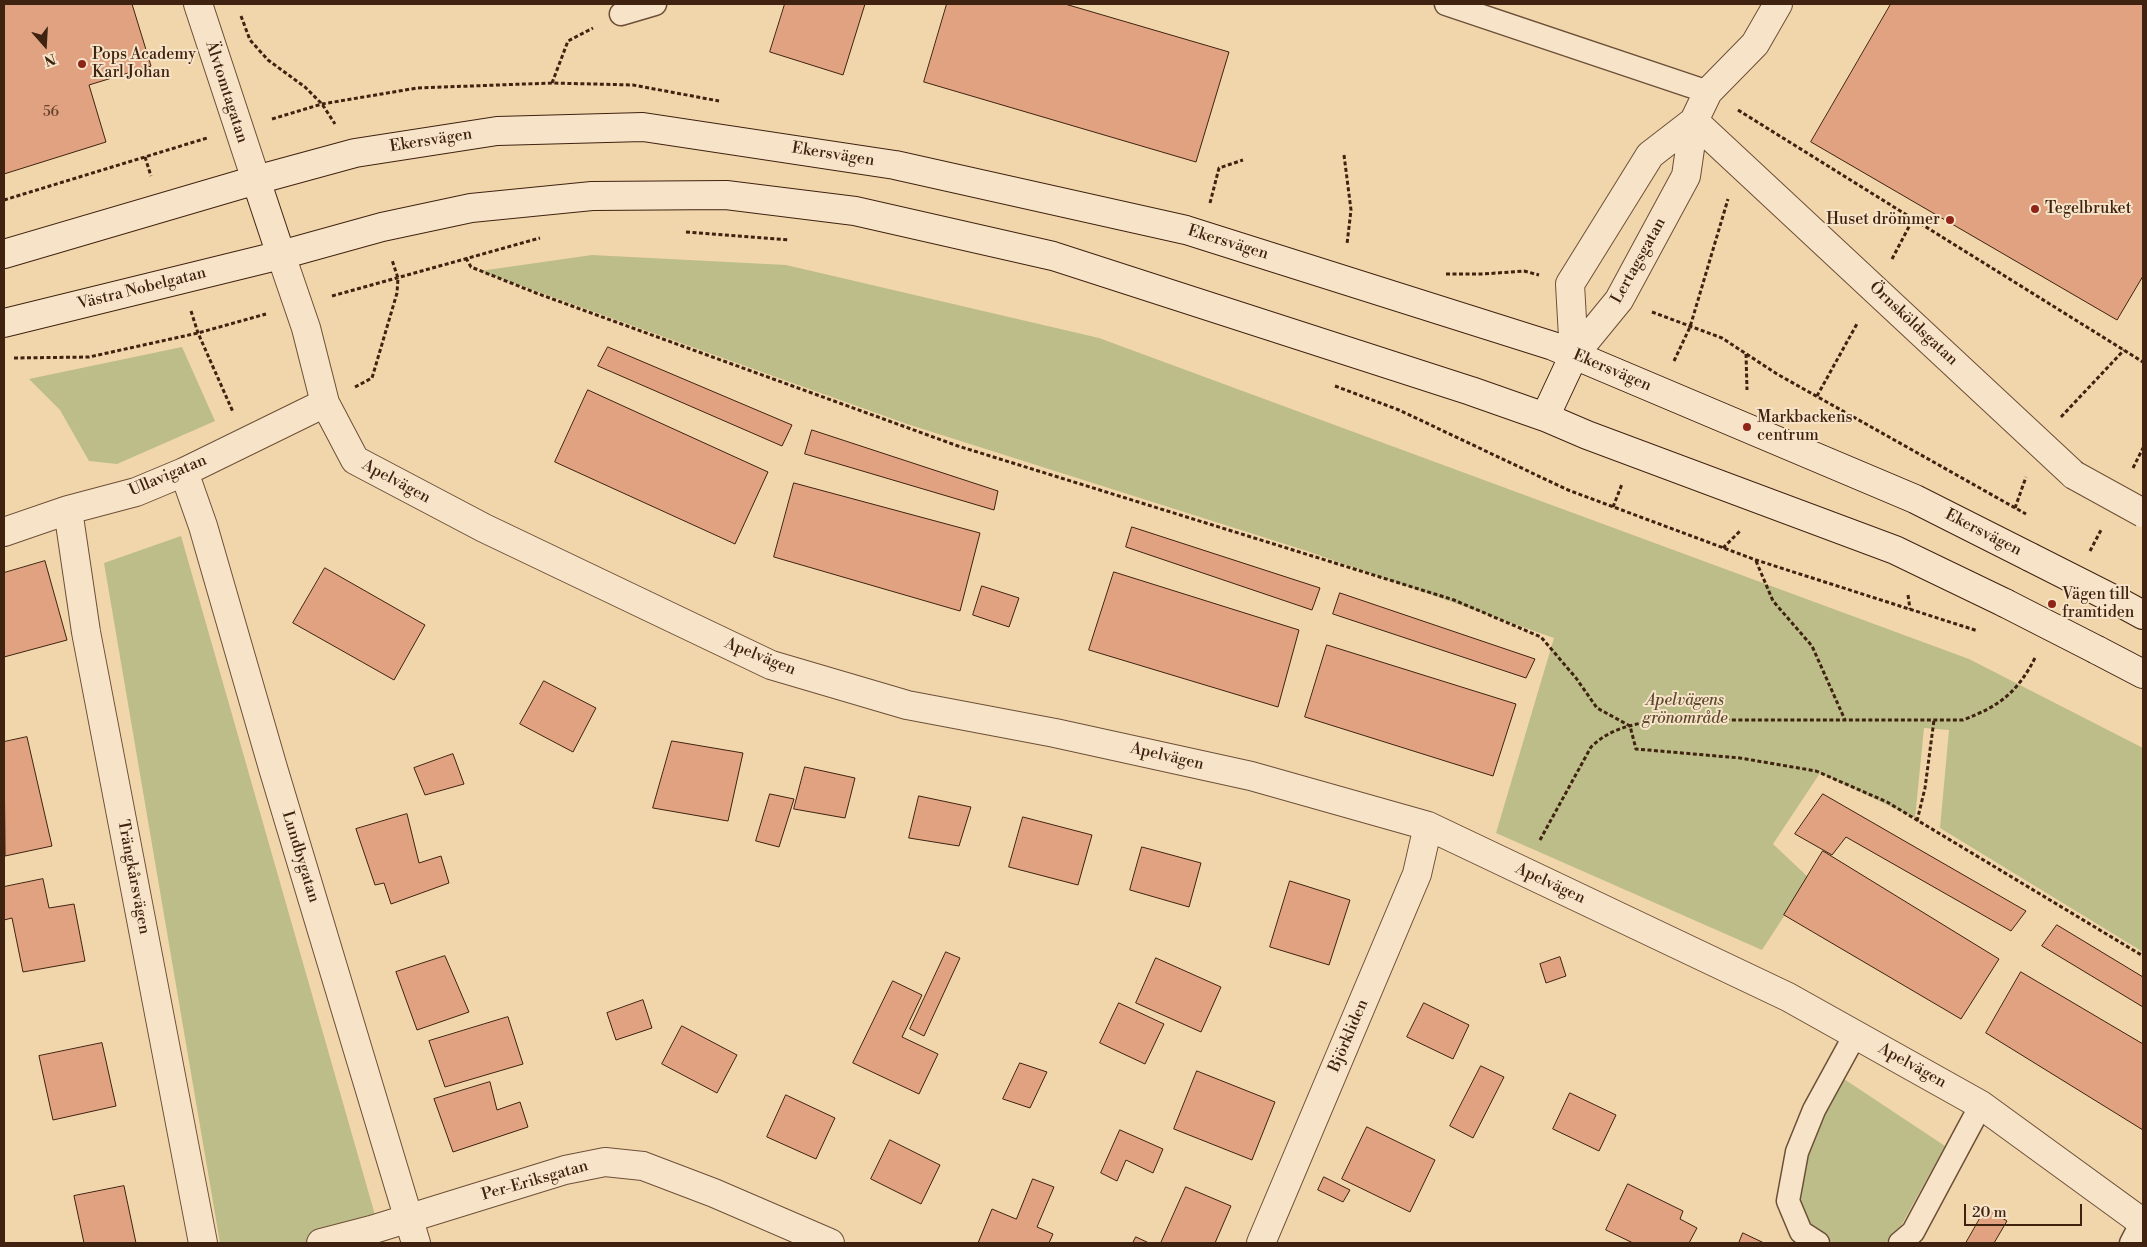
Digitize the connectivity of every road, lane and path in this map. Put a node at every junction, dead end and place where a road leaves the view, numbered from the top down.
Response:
1 (198, 4) edge
2 (655, 4) edge
3 (1446, 4) edge
4 (1778, 4) edge
5 (240, 13) dead end
6 (620, 14) joint
7 (552, 83) junction
8 (1708, 92) junction
9 (713, 100) dead end
10 (322, 104) junction
11 (1751, 119) junction
12 (1694, 121) junction
13 (238, 129) junction
14 (1344, 155) dead end
15 (1243, 160) dead end
16 (1739, 162) junction
17 (256, 180) junction
18 (4, 200) edge
19 (1210, 204) dead end
20 (678, 232) dead end
21 (548, 237) dead end
22 (794, 240) dead end
23 (1347, 245) dead end
24 (4, 254) edge
25 (281, 255) junction
26 (466, 258) junction
27 (1648, 311) dead end
28 (4, 323) edge
29 (1690, 327) junction
30 (198, 333) dead end
31 (1746, 354) junction
32 (1574, 355) junction
33 (13, 358) dead end
34 (2143, 362) edge
35 (1327, 383) dead end
36 (1747, 391) dead end
37 (325, 403) junction
38 (1546, 417) junction
39 (2143, 448) edge
40 (184, 472) junction
41 (2130, 474) dead end
42 (68, 510) junction
43 (2143, 513) edge
44 (2031, 516) dead end
45 (2103, 526) dead end
46 (1742, 530) dead end
47 (4, 532) edge
48 (1723, 548) junction
49 (2090, 552) dead end
50 (1756, 560) junction
51 (1908, 592) dead end
52 (1910, 609) junction
53 (2132, 609) edge
54 (1980, 632) dead end
55 (2036, 656) dead end
56 (2143, 674) edge
57 (1845, 720) junction
58 (1934, 720) junction
59 (1630, 726) junction
60 (1917, 820) junction
61 (1428, 826) junction
62 (1523, 872) junction
63 (2143, 956) edge
64 (1855, 1035) junction
65 (1981, 1105) junction
66 (2139, 1229) edge
67 (413, 1231) edge
68 (203, 1243) edge
69 (321, 1243) edge
70 (830, 1243) edge
71 (1261, 1243) edge
72 (1818, 1243) edge
73 (1900, 1243) edge

1 - 13 street, Älvtomtagatan
2 - 6 lane
3 - 8 lane
4 - 8 street, Lertagsgatan
5 - 10 path
6 - 7 path
7 - 9 path
7 - 10 path
8 - 11 path
8 - 12 street, Lertagsgatan
10 - 13 path
11 - 16 path
11 - 34 path
12 - 16 street, Örnsköldsgatan
12 - 32 street, Lertagsgatan
12 - 32 street, Lertagsgatan
13 - 17 street, Älvtomtagatan
13 - 18 path
14 - 23 path
15 - 19 path
16 - 29 path
16 - 43 street, Örnsköldsgatan, bridge
17 - 24 street
17 - 25 street, Älvtomtagatan
17 - 32 street, Ekersvägen
20 - 22 path
21 - 26 path
25 - 28 street, Västra Nobelgatan
25 - 37 street, Apelvägen
25 - 38 street
26 - 37 path
26 - 59 path
27 - 29 path
29 - 31 path
30 - 33 path
31 - 36 path
31 - 44 path
32 - 38 street
32 - 53 street, Ekersvägen, bridge
35 - 48 path
37 - 40 street, Ullavigatan
37 - 61 street, Apelvägen
38 - 56 street, bridge
39 - 41 path
40 - 42 street, Ullavigatan
40 - 67 street, Lundbygatan
42 - 47 street, Ullavigatan
42 - 68 street, Trängkårsvägen
45 - 49 path
46 - 48 path
48 - 50 path
50 - 52 path
50 - 57 path
51 - 52 path
52 - 54 path
55 - 58 path
57 - 58 path
57 - 59 path
58 - 60 path
59 - 60 path
59 - 62 path
60 - 63 path
61 - 62 street, Apelvägen
61 - 71 street, Björkliden
62 - 64 street, Apelvägen
64 - 65 street, Apelvägen
64 - 72 lane
65 - 66 street, Apelvägen
65 - 73 lane
67 - 69 street, Per-Eriksgatan
67 - 70 street, Per-Eriksgatan

